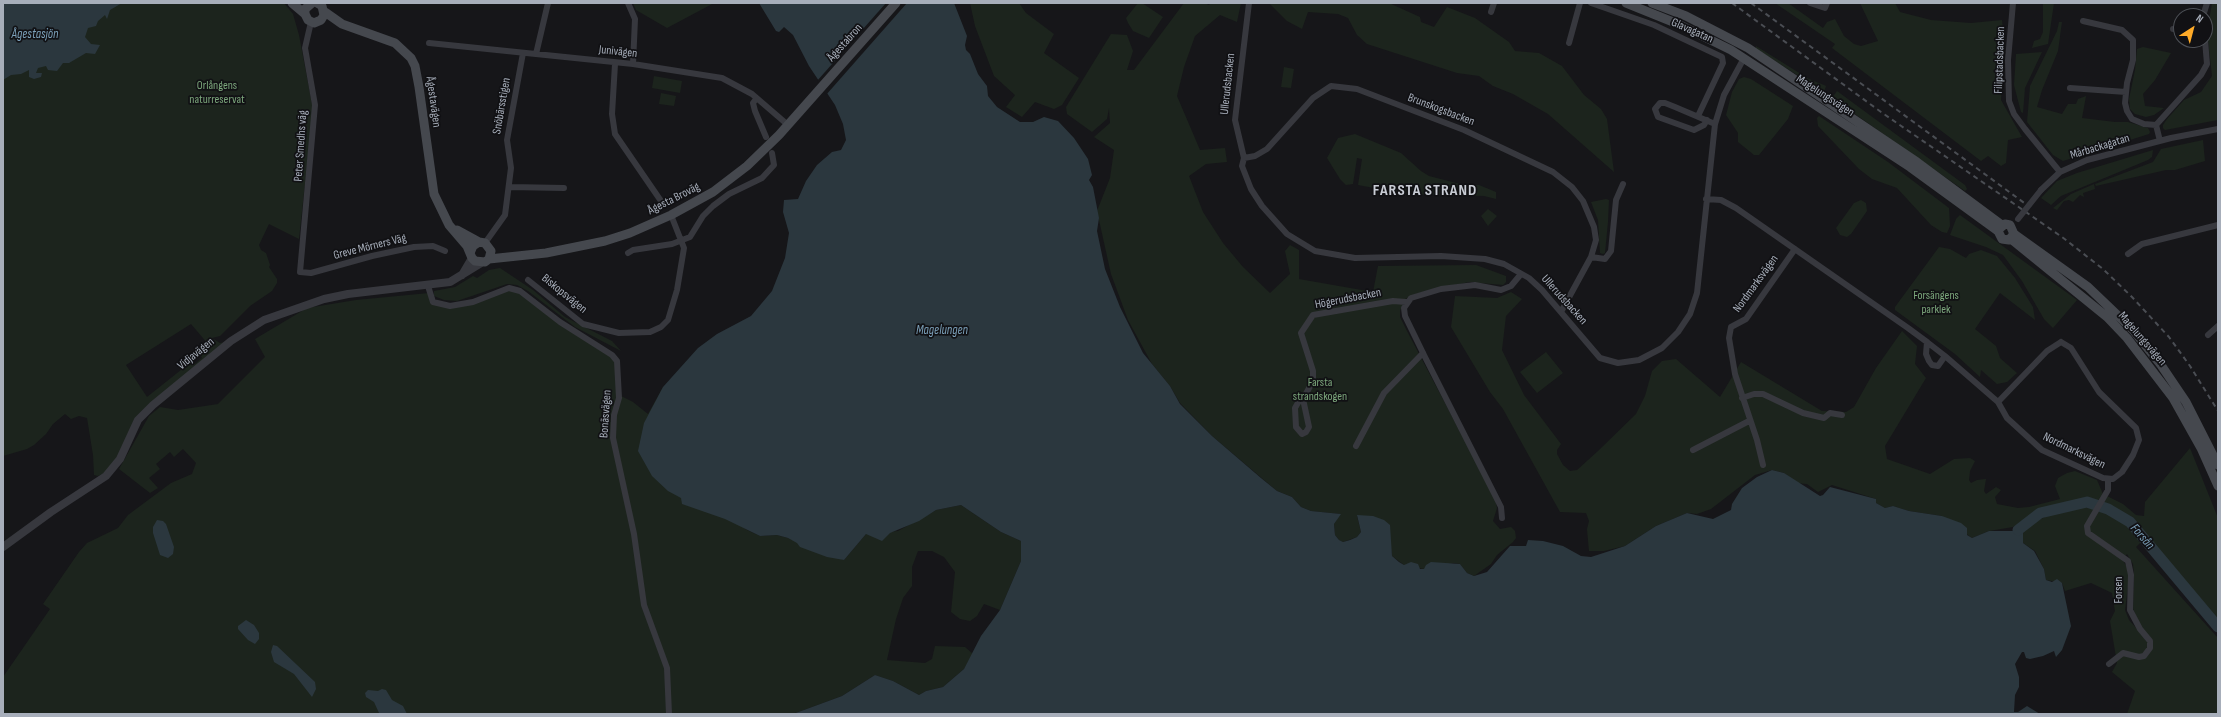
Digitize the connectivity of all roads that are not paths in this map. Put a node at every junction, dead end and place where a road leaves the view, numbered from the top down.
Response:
1 (292, 3) edge
2 (312, 3) edge
3 (318, 3) edge
4 (548, 3) edge
5 (628, 3) edge
6 (896, 3) edge
7 (1249, 3) edge
8 (1494, 3) edge
9 (1580, 3) edge
10 (1591, 3) edge
11 (1626, 3) edge
12 (1652, 3) edge
13 (1810, 3) edge
14 (1827, 3) edge
15 (2013, 3) edge
16 (1491, 12) dead end
17 (305, 14) junction
18 (323, 16) junction
19 (2083, 21) dead end
20 (311, 22) junction
21 (430, 43) dead end
22 (1569, 43) dead end
23 (1748, 48) junction
24 (2206, 48) edge
25 (522, 53) junction
26 (536, 54) junction
27 (1744, 58) junction
28 (615, 64) junction
29 (633, 64) junction
30 (2070, 88) dead end
31 (2126, 92) junction
32 (756, 99) junction
33 (811, 99) joint
34 (1698, 116) junction
35 (1707, 120) junction
36 (1715, 124) junction
37 (788, 125) junction
38 (2156, 125) junction
39 (2218, 129) edge
40 (766, 137) dead end
41 (2160, 141) junction
42 (772, 153) dead end
43 (1244, 158) junction
44 (2060, 172) junction
45 (1623, 184) dead end
46 (510, 187) junction
47 (564, 188) dead end
48 (1706, 199) junction
49 (661, 201) dead end
50 (670, 216) junction
51 (449, 225) junction
52 (2218, 225) edge
53 (2000, 228) junction
54 (2012, 233) junction
55 (682, 241) junction
56 (484, 244) junction
57 (1795, 249) junction
58 (445, 251) dead end
59 (628, 253) dead end
60 (2128, 254) dead end
61 (471, 255) junction
62 (514, 255) junction
63 (1591, 257) junction
64 (485, 261) junction
65 (300, 272) joint
66 (1521, 274) junction
67 (460, 277) junction
68 (528, 280) dead end
69 (428, 286) junction
70 (1406, 302) junction
71 (1561, 312) junction
72 (2218, 326) edge
73 (2208, 335) dead end
74 (1928, 342) junction
75 (1423, 353) junction
76 (1945, 356) junction
77 (1742, 398) junction
78 (1303, 399) junction
79 (1998, 402) junction
80 (1842, 415) dead end
81 (1749, 421) junction
82 (1356, 446) dead end
83 (1693, 450) dead end
84 (1763, 465) dead end
85 (2218, 465) edge
86 (2108, 479) junction
87 (2218, 486) edge
88 (1502, 518) dead end
89 (3, 547) edge
90 (2109, 664) dead end
91 (669, 714) edge

1 - 17 main road
2 - 17 main road
3 - 18 main road
4 - 26 street
5 - 29 street
6 - 33 main road, Ågestabron
7 - 43 street, Ullerudsbacken
8 - 16 street
9 - 22 street
10 - 34 street, Glavagatan
11 - 27 main road, Magelungsvägen
12 - 23 main road, Magelungsvägen
13 - 14 street
15 - 44 street, Filipstadsbacken
17 - 20 main road
18 - 20 main road
18 - 51 main road, Ågestavägen
19 - 31 street
20 - 65 street, Peter Smedhs väg
21 - 25 street, Junivägen
23 - 27 main road
23 - 53 main road, Magelungsvägen
24 - 38 street
25 - 26 street, Junivägen
25 - 46 street, Snöbärsstigen
26 - 28 street, Junivägen
27 - 36 street, Ullerudsbacken
27 - 53 main road, Magelungsvägen
28 - 29 street, Junivägen
28 - 49 street
29 - 32 street, Junivägen
30 - 31 street
31 - 38 street
32 - 37 street, Junivägen
32 - 40 street
33 - 37 main road, Ågesta Broväg
34 - 35 street
34 - 35 street
35 - 36 street
36 - 48 street, Ullerudsbacken
37 - 50 main road, Ågesta Broväg
38 - 41 street
39 - 41 street, Mårbackagatan
41 - 44 street, Mårbackagatan
42 - 55 street
43 - 63 street, Brunskogsbacken
43 - 66 street, Ullerudsbacken
44 - 54 street, Mårbackagatan, bridge
45 - 63 street
46 - 47 street
46 - 56 street, Snöbärsstigen
48 - 57 street, Nordmarksvägen
48 - 71 street, Ullerudsbacken
50 - 55 street, Biskopsvägen
50 - 62 main road, Ågesta Broväg
51 - 56 main road
51 - 61 main road, Ågestavägen
52 - 60 street
53 - 54 main road, Magelungsvägen
53 - 54 main road, Magelungsvägen
54 - 85 main road, Magelungsvägen
54 - 87 main road, Magelungsvägen
55 - 59 street
55 - 68 street, Biskopsvägen
56 - 61 main road
56 - 62 main road, Ågesta Broväg
56 - 64 main road
57 - 74 street, Nordmarksvägen
57 - 77 street, Nordmarksvägen
58 - 65 street, Greve Mörners Väg
61 - 64 main road
61 - 67 street
62 - 64 main road, Ågesta Broväg
63 - 71 street, Brunskogsbacken
64 - 67 street, Vidjavägen
66 - 70 street, Högerudsbacken
66 - 71 street, Ullerudsbacken
67 - 69 street, Vidjavägen
69 - 89 street, Vidjavägen
69 - 91 street, Bonäsvägen
70 - 75 street
70 - 78 street, Högerudsbacken
72 - 73 street
74 - 76 street, Nordmarksvägen
74 - 76 street
75 - 82 street
75 - 88 street
76 - 79 street, Nordmarksvägen
77 - 80 street
77 - 81 street, Nordmarksvägen
78 - 78 street, Högerudsbacken
79 - 86 street, Nordmarksvägen
79 - 86 street, Nordmarksvägen
81 - 83 street
81 - 84 street, Nordmarksvägen
86 - 90 street, Forsen

